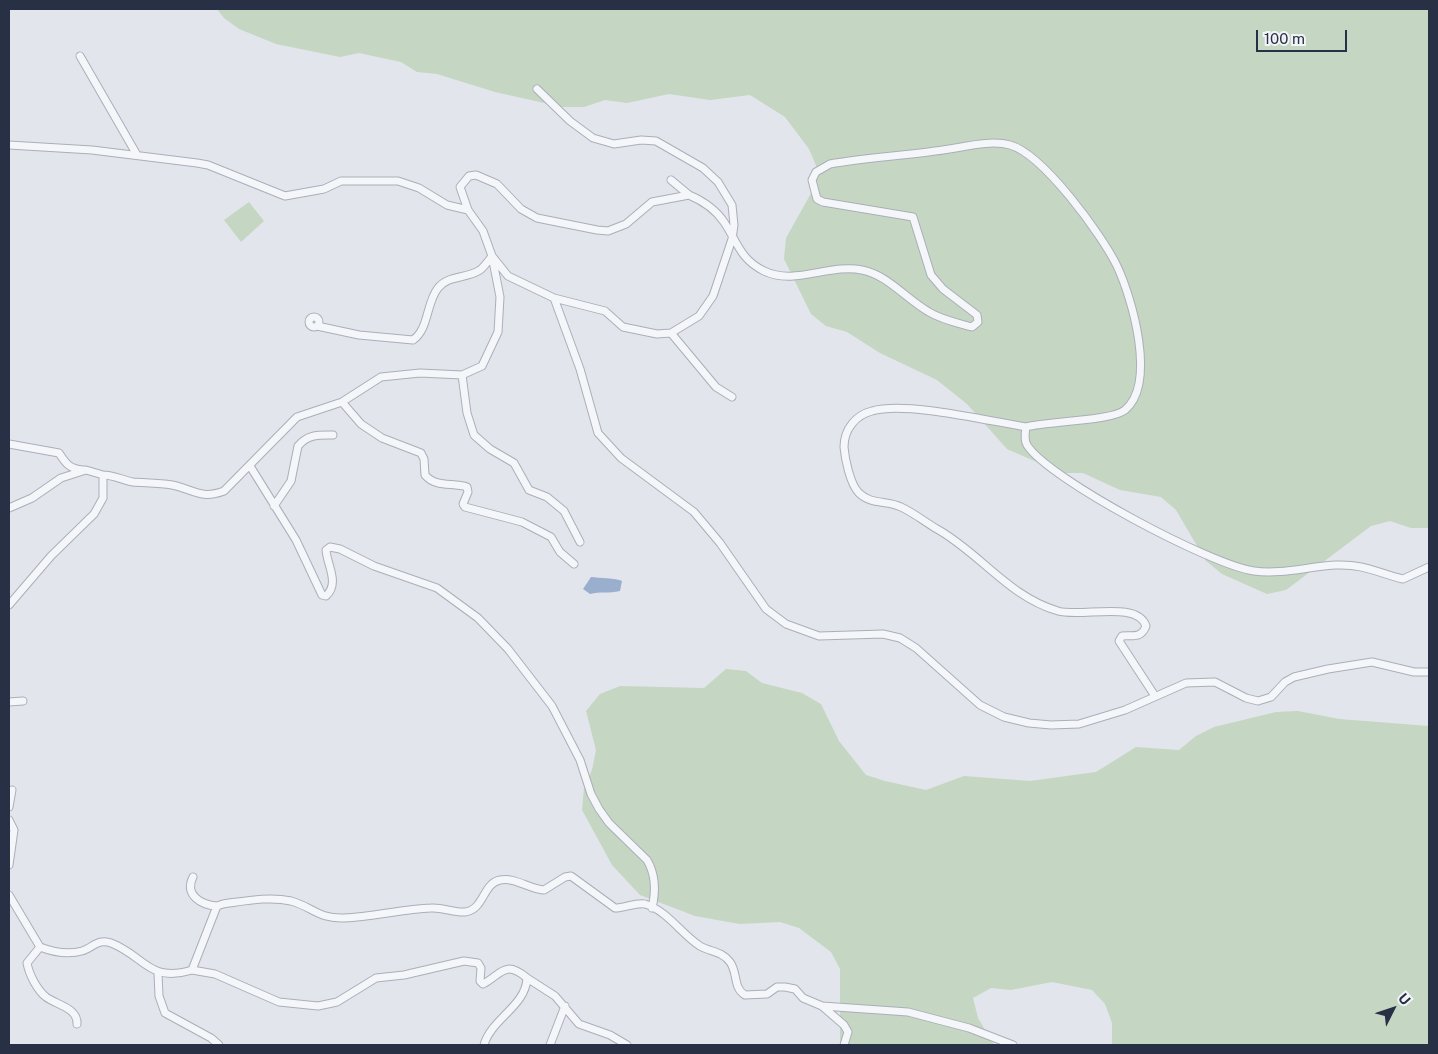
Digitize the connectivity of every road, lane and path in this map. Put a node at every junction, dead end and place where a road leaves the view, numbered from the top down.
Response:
1 (80, 56) dead end
2 (537, 89) dead end
3 (9, 145) edge
4 (137, 155) junction
5 (671, 180) dead end
6 (689, 195) junction
7 (468, 210) junction
8 (732, 239) junction
9 (492, 256) junction
10 (554, 298) junction
11 (317, 326) dead end
12 (671, 333) junction
13 (462, 375) junction
14 (732, 397) dead end
15 (342, 402) junction
16 (1026, 427) junction
17 (333, 435) dead end
18 (9, 444) edge
19 (250, 466) junction
20 (86, 470) junction
21 (103, 475) junction
22 (274, 506) junction
23 (9, 508) edge
24 (580, 542) dead end
25 (574, 564) dead end
26 (1429, 568) edge
27 (9, 605) edge
28 (1429, 672) edge
29 (1154, 696) junction
30 (23, 701) dead end
31 (9, 702) edge
32 (12, 790) dead end
33 (9, 807) edge
34 (9, 820) edge
35 (9, 865) edge
36 (193, 877) dead end
37 (9, 895) edge
38 (217, 906) junction
39 (652, 908) junction
40 (40, 947) junction
41 (192, 970) junction
42 (158, 973) junction
43 (526, 978) junction
44 (565, 1006) junction
45 (822, 1006) junction
46 (77, 1024) dead end
47 (220, 1045) edge
48 (484, 1045) edge
49 (550, 1045) edge
50 (627, 1045) edge
51 (844, 1045) edge
52 (1013, 1045) edge

1 - 4 street
2 - 8 street
3 - 4 street
4 - 7 street
5 - 6 street
6 - 7 street
6 - 8 street
7 - 9 street
8 - 12 street
8 - 16 street
9 - 10 street
9 - 11 street
9 - 13 street
10 - 12 street
10 - 29 street
12 - 14 street
13 - 15 street
13 - 24 street
15 - 19 street
15 - 25 street
16 - 26 street
16 - 29 street
17 - 22 street
18 - 20 street
19 - 21 street
19 - 22 street
20 - 21 street
20 - 23 street
21 - 27 street
22 - 39 street
28 - 29 street
30 - 31 street
32 - 33 street
34 - 35 street
36 - 38 street
37 - 40 street
38 - 39 street
38 - 41 street
39 - 45 street
40 - 42 street
40 - 46 street
41 - 42 street
41 - 43 street
42 - 47 street
43 - 44 street
43 - 48 street
44 - 49 street
44 - 50 street
45 - 51 street
45 - 52 street

